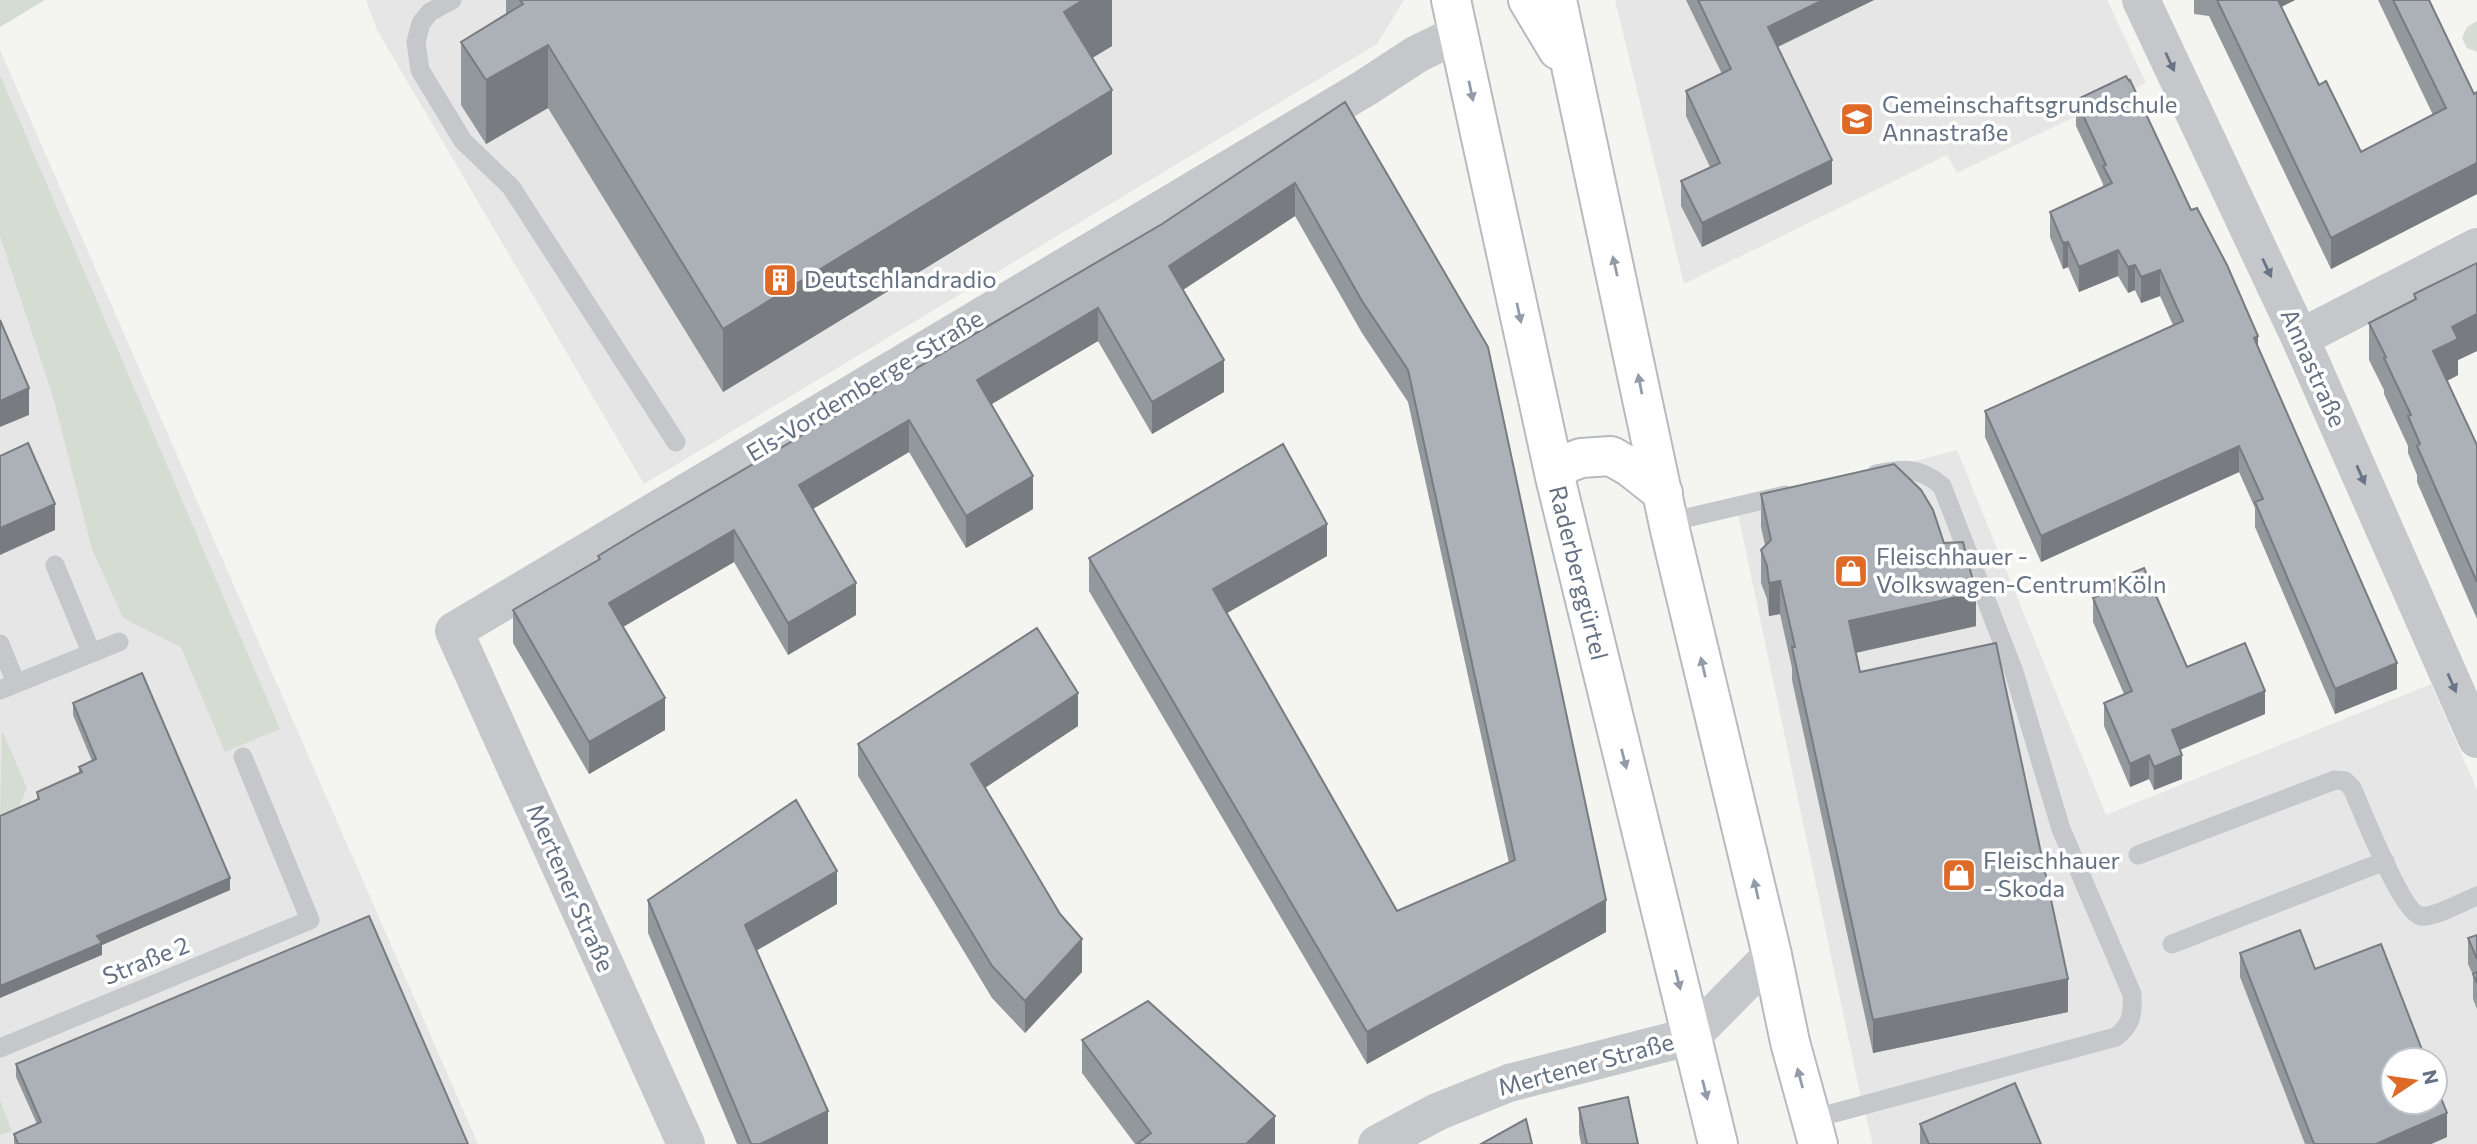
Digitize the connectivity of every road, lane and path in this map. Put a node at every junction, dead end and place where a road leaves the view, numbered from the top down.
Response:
1 (452, 0) edge
2 (1528, 0) edge
3 (1557, 0) edge
4 (2141, 0) edge
5 (1455, 17) edge
6 (1573, 76) junction
7 (2477, 247) edge
8 (2300, 338) junction
9 (676, 442) dead end
10 (1555, 477) junction
11 (1852, 480) edge
12 (1801, 491) edge
13 (1666, 507) junction
14 (55, 565) dead end
15 (454, 631) joint
16 (119, 642) dead end
17 (0, 644) edge
18 (91, 652) junction
19 (8, 687) edge
20 (2477, 740) edge
21 (243, 757) dead end
22 (2138, 855) dead end
23 (2385, 861) junction
24 (2477, 895) edge
25 (2172, 944) dead end
26 (1772, 955) junction
27 (1692, 1036) junction
28 (0, 1048) edge
29 (1815, 1131) edge
30 (686, 1144) edge
31 (1377, 1144) edge
32 (1718, 1144) edge

1 - 9 lane
2 - 6 main road
3 - 6 main road
4 -> 8 street, Annastraße
5 -> 10 main road, Raderberggürtel
5 - 15 street, Els-Vordemberge-Straße
13 -> 6 main road
7 - 8 street
8 -> 20 street, Annastraße
10 - 13 main road
10 -> 27 main road, Raderberggürtel
11 - 29 lane
12 - 13 lane
26 -> 13 main road
14 - 18 lane
15 - 30 street, Mertener Straße
16 - 18 lane
17 - 19 lane
18 - 19 lane
21 - 28 lane, Straße 2
22 - 23 lane
23 - 24 lane
23 - 25 lane
26 - 27 street, Mertener Straße
29 -> 26 main road
27 - 31 street, Mertener Straße
27 -> 32 main road, Raderberggürtel

